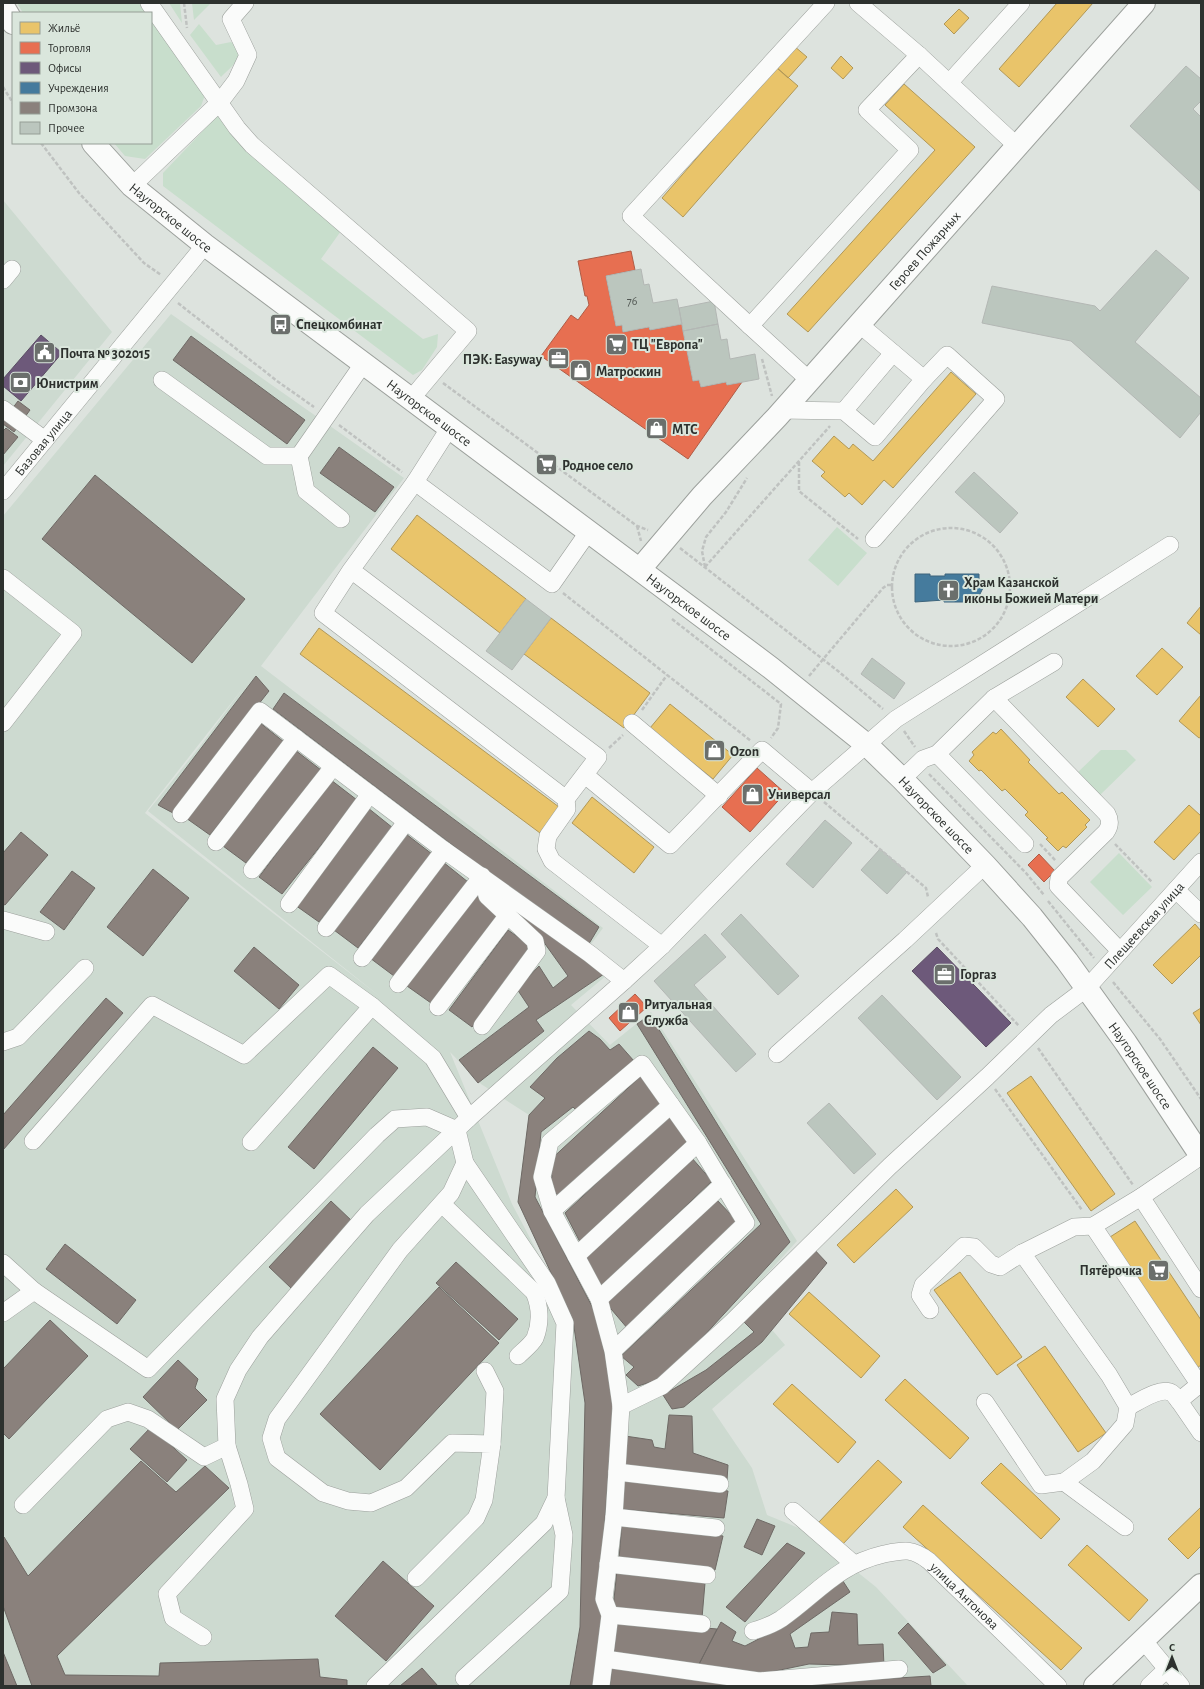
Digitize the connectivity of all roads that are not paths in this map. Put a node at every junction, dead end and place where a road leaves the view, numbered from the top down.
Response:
1 (149, 3) edge
2 (245, 3) edge
3 (826, 3) edge
4 (858, 3) edge
5 (1021, 3) edge
6 (1144, 3) edge
7 (3, 6) edge
8 (12, 21) edge
9 (919, 54) junction
10 (949, 83) junction
11 (220, 102) junction
12 (94, 144) edge
13 (1017, 146) junction
14 (132, 186) junction
15 (205, 245) junction
16 (859, 324) junction
17 (750, 326) junction
18 (893, 353) junction
19 (363, 364) junction
20 (924, 379) junction
21 (162, 380) dead end
22 (809, 380) junction
23 (411, 398) junction
24 (3, 409) edge
25 (781, 410) junction
26 (844, 411) junction
27 (450, 427) junction
28 (45, 440) junction
29 (299, 456) junction
30 (415, 482) junction
31 (3, 491) edge
32 (341, 519) dead end
33 (589, 531) junction
34 (874, 539) road end
35 (1170, 544) dead end
36 (640, 569) junction
37 (351, 570) junction
38 (3, 578) edge
39 (1054, 662) dead end
40 (994, 698) junction
41 (3, 723) edge
42 (632, 723) dead end
43 (296, 738) junction
44 (867, 745) junction
45 (937, 754) junction
46 (333, 767) junction
47 (585, 775) junction
48 (902, 779) junction
49 (812, 792) junction
50 (370, 794) junction
51 (719, 796) junction
52 (566, 799) junction
53 (181, 814) dead end
54 (406, 822) junction
55 (216, 842) dead end
56 (1025, 844) dead end
57 (444, 850) junction
58 (1201, 862) edge
59 (985, 865) junction
60 (252, 870) dead end
61 (482, 876) junction
62 (1176, 890) junction
63 (289, 904) dead end
64 (1201, 914) edge
65 (508, 915) junction
66 (3, 920) edge
67 (326, 928) dead end
68 (46, 932) dead end
69 (662, 946) junction
70 (1120, 951) junction
71 (362, 958) dead end
72 (85, 968) dead end
73 (624, 981) junction
74 (398, 984) dead end
75 (1087, 988) junction
76 (372, 1006) junction
77 (438, 1007) dead end
78 (482, 1026) dead end
79 (3, 1042) edge
80 (777, 1054) dead end
81 (671, 1105) junction
82 (463, 1124) junction
83 (32, 1141) dead end
84 (251, 1142) dead end
85 (698, 1143) junction
86 (1201, 1156) edge
87 (465, 1163) junction
88 (723, 1184) junction
89 (1141, 1197) junction
90 (442, 1204) junction
91 (552, 1211) junction
92 (1093, 1226) junction
93 (1022, 1253) junction
94 (576, 1256) junction
95 (3, 1263) edge
96 (1198, 1278) edge
97 (34, 1291) junction
98 (599, 1298) junction
99 (930, 1310) dead end
100 (3, 1313) edge
101 (613, 1351) junction
102 (518, 1356) dead end
103 (485, 1371) dead end
104 (1200, 1384) edge
105 (1178, 1401) junction
106 (985, 1402) dead end
107 (621, 1406) junction
108 (1128, 1407) junction
109 (1201, 1433) edge
110 (492, 1444) junction
111 (226, 1446) junction
112 (617, 1472) junction
113 (1064, 1482) junction
114 (720, 1484) dead end
115 (556, 1498) junction
116 (23, 1504) dead end
117 (793, 1512) dead end
118 (614, 1517) junction
119 (1124, 1527) dead end
120 (716, 1528) dead end
121 (608, 1564) junction
122 (854, 1564) junction
123 (707, 1575) dead end
124 (416, 1578) dead end
125 (1201, 1585) edge
126 (610, 1615) junction
127 (702, 1624) dead end
128 (753, 1631) dead end
129 (203, 1637) dead end
130 (1143, 1640) junction
131 (605, 1659) junction
132 (899, 1669) dead end
133 (1167, 1669) junction
134 (464, 1678) dead end
135 (375, 1686) edge
136 (601, 1686) edge
137 (1058, 1686) edge
138 (1094, 1686) edge
139 (1149, 1686) edge
140 (1180, 1686) edge

1 - 11 street
2 - 11 street
3 - 17 street
4 - 9 street
5 - 10 street
6 - 13 main road, Героев Пожарных
7 - 8 main road
9 - 10 street
9 - 17 street
10 - 13 street
11 - 14 street
11 - 23 street
12 - 14 main road, Наугорское шоссе
13 - 16 main road, Героев Пожарных
14 - 15 main road, Наугорское шоссе
15 - 19 main road, Наугорское шоссе
15 - 28 street, Базовая улица
16 - 18 street
16 - 22 main road, Героев Пожарных
17 - 22 street
18 - 20 street
18 - 26 street
19 - 23 main road, Наугорское шоссе
19 - 29 street
20 - 26 street
20 - 34 street
21 - 29 street
22 - 25 main road, Героев Пожарных
23 - 27 main road, Наугорское шоссе
24 - 28 street
25 - 26 street
25 - 36 main road, Героев Пожарных
27 - 30 street
27 - 33 main road, Наугорское шоссе
28 - 31 street, Базовая улица
29 - 32 street
30 - 33 street
30 - 37 street
33 - 36 main road, Наугорское шоссе
35 - 44 street
36 - 44 main road, Наугорское шоссе
37 - 47 street
37 - 52 street
38 - 41 street
39 - 40 street
40 - 45 street
40 - 70 street
42 - 51 street
43 - 46 street
43 - 53 street
43 - 55 street
44 - 48 main road, Наугорское шоссе
44 - 49 street
45 - 48 street
45 - 56 street
46 - 50 street
46 - 60 street
47 - 51 street
47 - 52 street
48 - 59 main road, Наугорское шоссе
49 - 51 street
49 - 69 street
50 - 54 street
50 - 63 street
52 - 69 street
54 - 57 street
54 - 67 street
57 - 61 street
57 - 71 street
58 - 62 street, Плещеевская улица
59 - 75 main road, Наугорское шоссе
59 - 80 street
61 - 65 street
61 - 73 street
61 - 74 street
62 - 64 street
62 - 70 street, Плещеевская улица
65 - 77 street
65 - 78 street
66 - 68 street
69 - 73 street
70 - 75 street, Плещеевская улица
72 - 79 street
73 - 82 street
75 - 86 main road, Наугорское шоссе
75 - 107 street, Плещеевская улица
76 - 82 street
76 - 83 street
76 - 84 street
81 - 85 street
81 - 91 street
81 - 91 street
82 - 87 street
82 - 97 street
82 - 111 street
85 - 88 street
85 - 94 street
86 - 89 street
87 - 90 street
87 - 115 street
88 - 98 street
88 - 101 street
89 - 92 street
89 - 96 street
90 - 102 street
90 - 110 street
91 - 94 street
92 - 93 street
92 - 104 street
93 - 99 street
93 - 108 street
94 - 98 street
95 - 97 street
97 - 100 street
98 - 101 street
101 - 107 street
103 - 110 street
104 - 105 street
105 - 108 street
105 - 109 street
106 - 113 street
107 - 112 street
108 - 113 street
110 - 124 street
111 - 116 street
111 - 129 street
112 - 114 street
112 - 118 street
113 - 119 street
115 - 134 street
115 - 135 street
117 - 122 street
118 - 120 street
118 - 121 street
121 - 123 street
121 - 126 street
122 - 128 street, улица Антонова
122 - 137 street, улица Антонова
125 - 130 main road
126 - 127 street
126 - 131 street
130 - 133 street
130 - 138 main road
131 - 132 street
131 - 136 street
133 - 139 street
133 - 140 street

